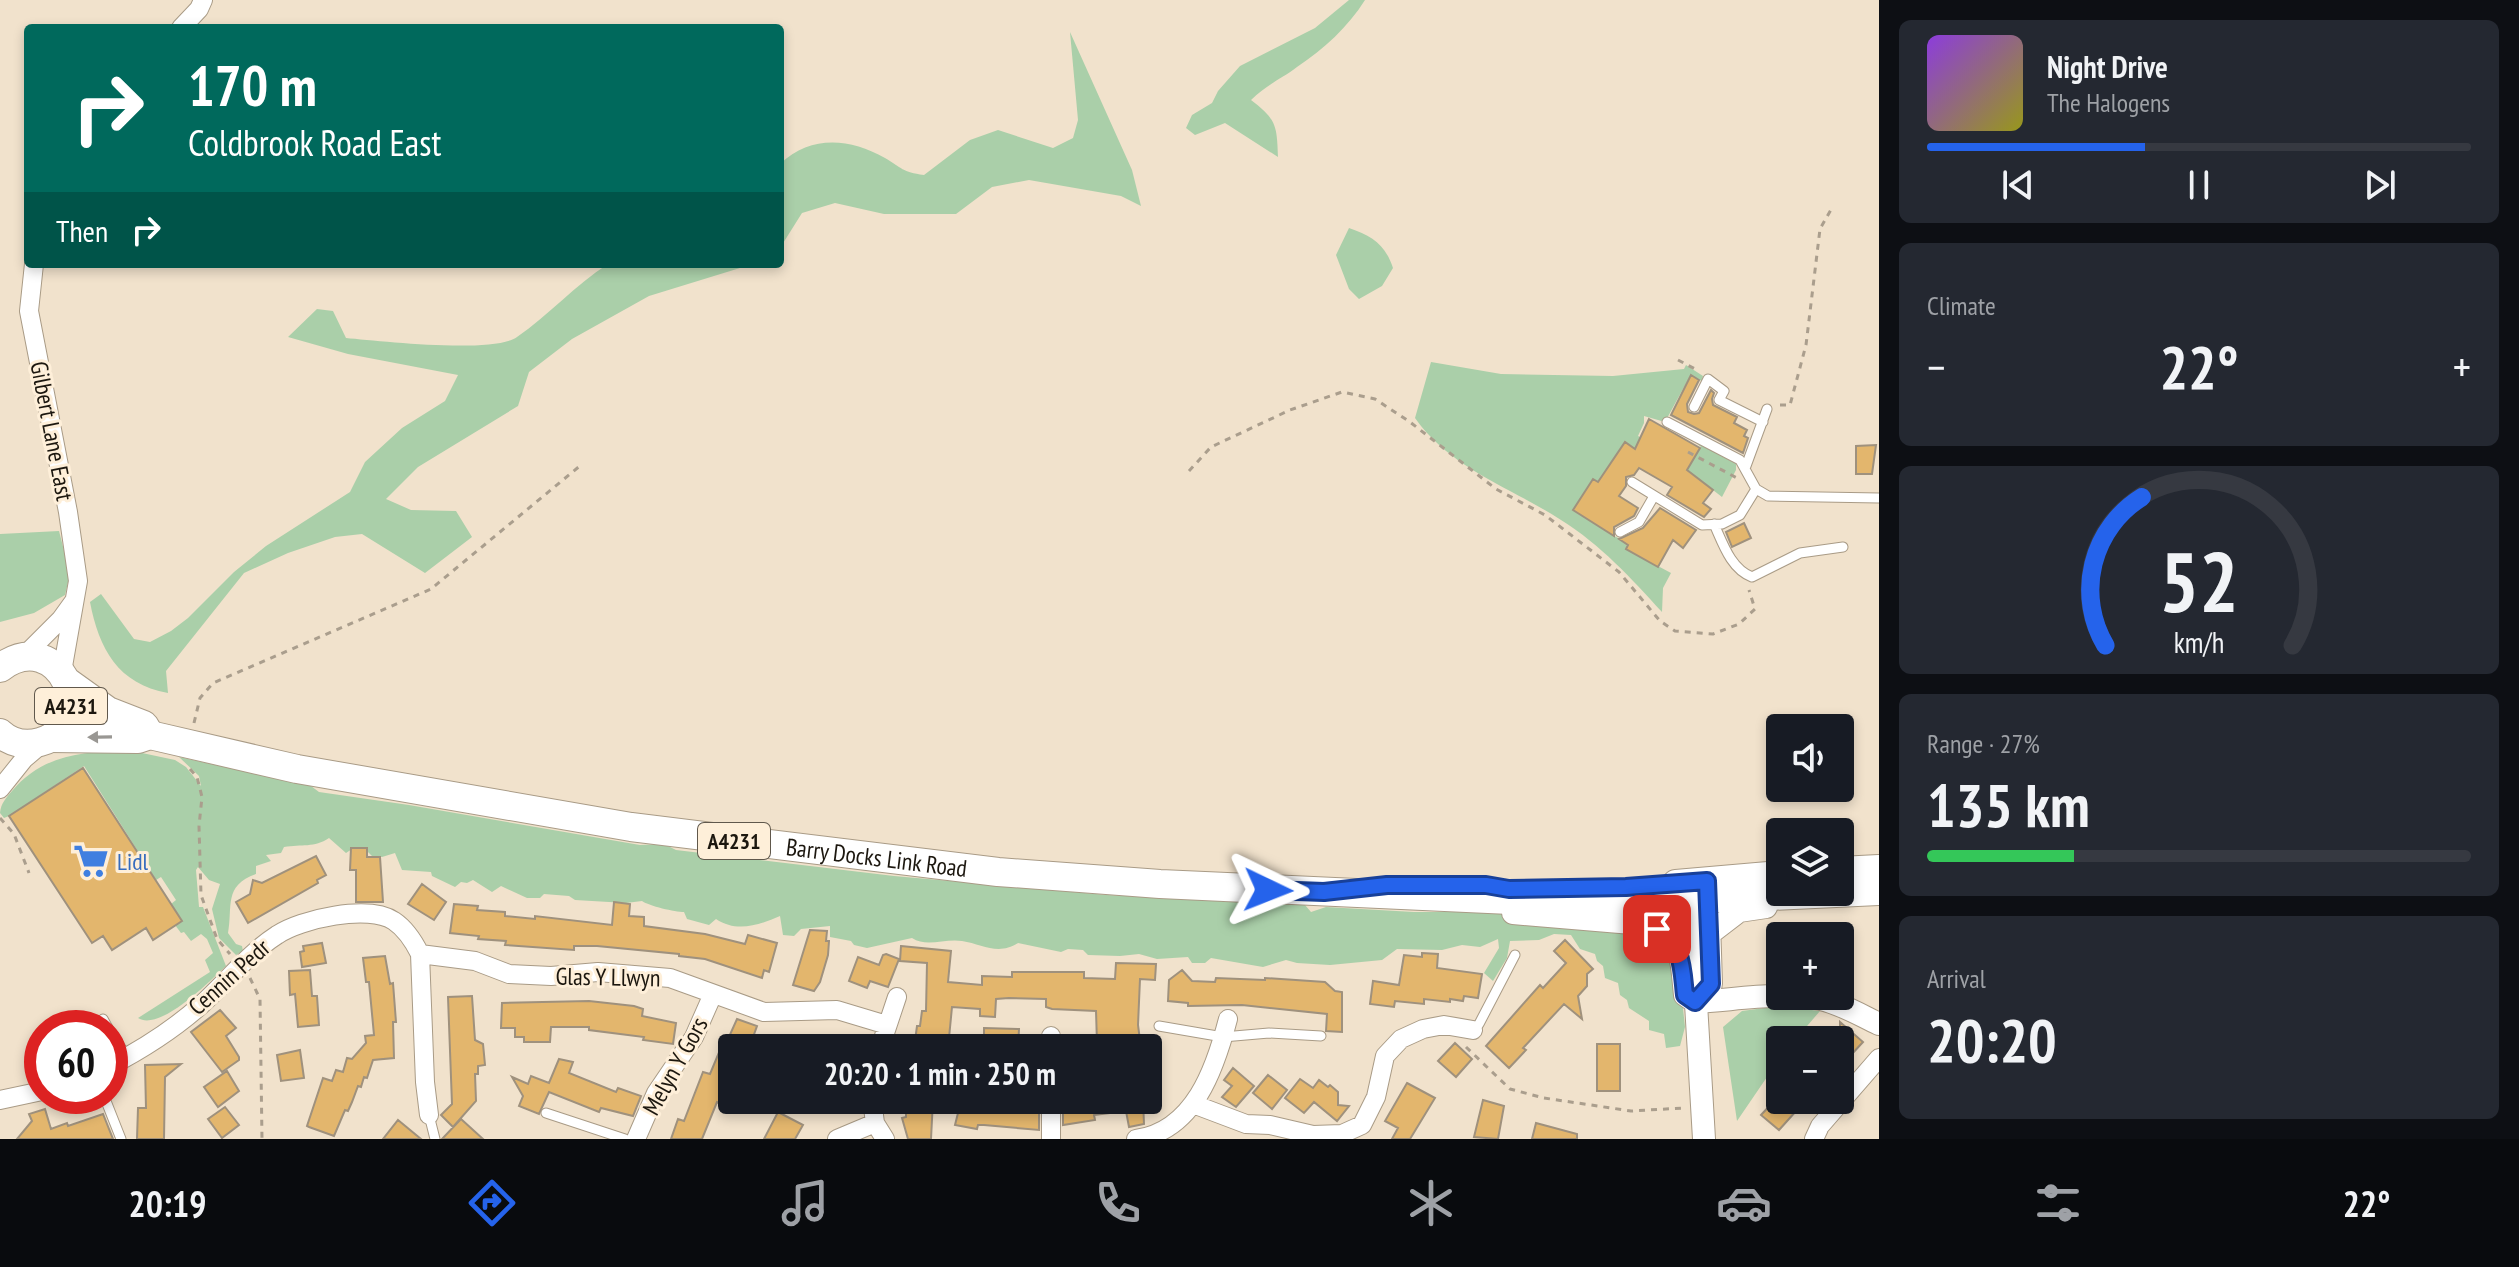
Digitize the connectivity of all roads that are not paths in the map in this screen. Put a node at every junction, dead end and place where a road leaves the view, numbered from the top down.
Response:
1 (203, 0) edge
2 (185, 24) edge
3 (34, 268) edge
4 (1694, 407) dead end
5 (1767, 409) dead end
6 (1667, 422) dead end
7 (1763, 422) junction
8 (1746, 466) junction
9 (1632, 482) dead end
10 (1754, 484) junction
11 (1654, 496) junction
12 (1879, 498) edge
13 (1714, 524) junction
14 (1620, 532) dead end
15 (1843, 547) dead end
16 (76, 598) junction
17 (8, 662) edge
18 (65, 678) junction
19 (0, 733) edge
20 (150, 735) junction
21 (48, 739) junction
22 (0, 789) edge
23 (1879, 860) edge
24 (1854, 862) edge
25 (1879, 869) edge
26 (1854, 870) edge
27 (1766, 878) edge
28 (1698, 891) junction
29 (1879, 891) edge
30 (1324, 892) junction
31 (1879, 900) edge
32 (1709, 934) junction
33 (420, 954) junction
34 (1515, 955) dead end
35 (713, 994) junction
36 (897, 997) dead end
37 (1695, 1002) junction
38 (1879, 1024) edge
39 (887, 1025) junction
40 (1159, 1026) dead end
41 (1225, 1028) junction
42 (1473, 1030) joint
43 (884, 1034) edge
44 (1321, 1036) dead end
45 (128, 1056) edge
46 (1879, 1058) edge
47 (24, 1095) edge
48 (0, 1100) edge
49 (1193, 1104) junction
50 (546, 1113) dead end
51 (111, 1114) edge
52 (1051, 1114) edge
53 (429, 1115) joint
54 (0, 1116) edge
55 (880, 1131) edge
56 (121, 1139) edge
57 (435, 1139) edge
58 (625, 1139) edge
59 (636, 1139) edge
60 (837, 1139) edge
61 (1051, 1139) edge
62 (1136, 1139) edge
63 (1704, 1139) edge
64 (1814, 1139) edge

1 - 2 street
3 - 16 street, Gilbert Lane East
4 - 7 lane
5 - 7 lane
6 - 8 lane
7 - 8 lane
8 - 10 lane
9 - 11 lane
10 - 12 lane
10 - 13 lane
11 - 13 lane
11 - 14 lane
13 - 15 lane
16 - 17 street
16 - 18 street, Gilbert Lane East
17 - 18 main road, A4231
18 - 20 main road, Barry Docks Link Road / A4231
18 - 21 main road, A4231
19 - 21 main road, A4231
20 -> 21 main road, Barry Docks Link Road / A4231
20 - 30 main road, Barry Docks Link Road / A4231
21 - 22 street
23 - 24 street
25 - 26 main road
27 - 28 main road, Barry Docks Link Road / A4231
28 - 29 main road, Barry Docks Link Road / A4231
28 - 30 main road, Barry Docks Link Road / A4231
28 - 32 street
28 - 37 street
30 - 37 street
31 - 32 street
32 - 37 street
33 - 35 street, Glas Y Llwyn
33 - 45 street, Cennin Pedr
33 - 53 street
34 - 42 lane
35 - 39 street, Glas Y Llwyn
35 - 59 street, Melyn Y Gors
36 - 39 street
37 - 38 street
37 - 63 street
39 - 43 street
40 - 41 lane
41 - 44 lane
41 - 49 street
42 - 49 street
46 - 64 street
47 - 48 street
48 - 54 street
49 - 62 street
50 - 58 lane
51 - 56 lane
52 - 61 street
53 - 57 lane
55 - 60 street

